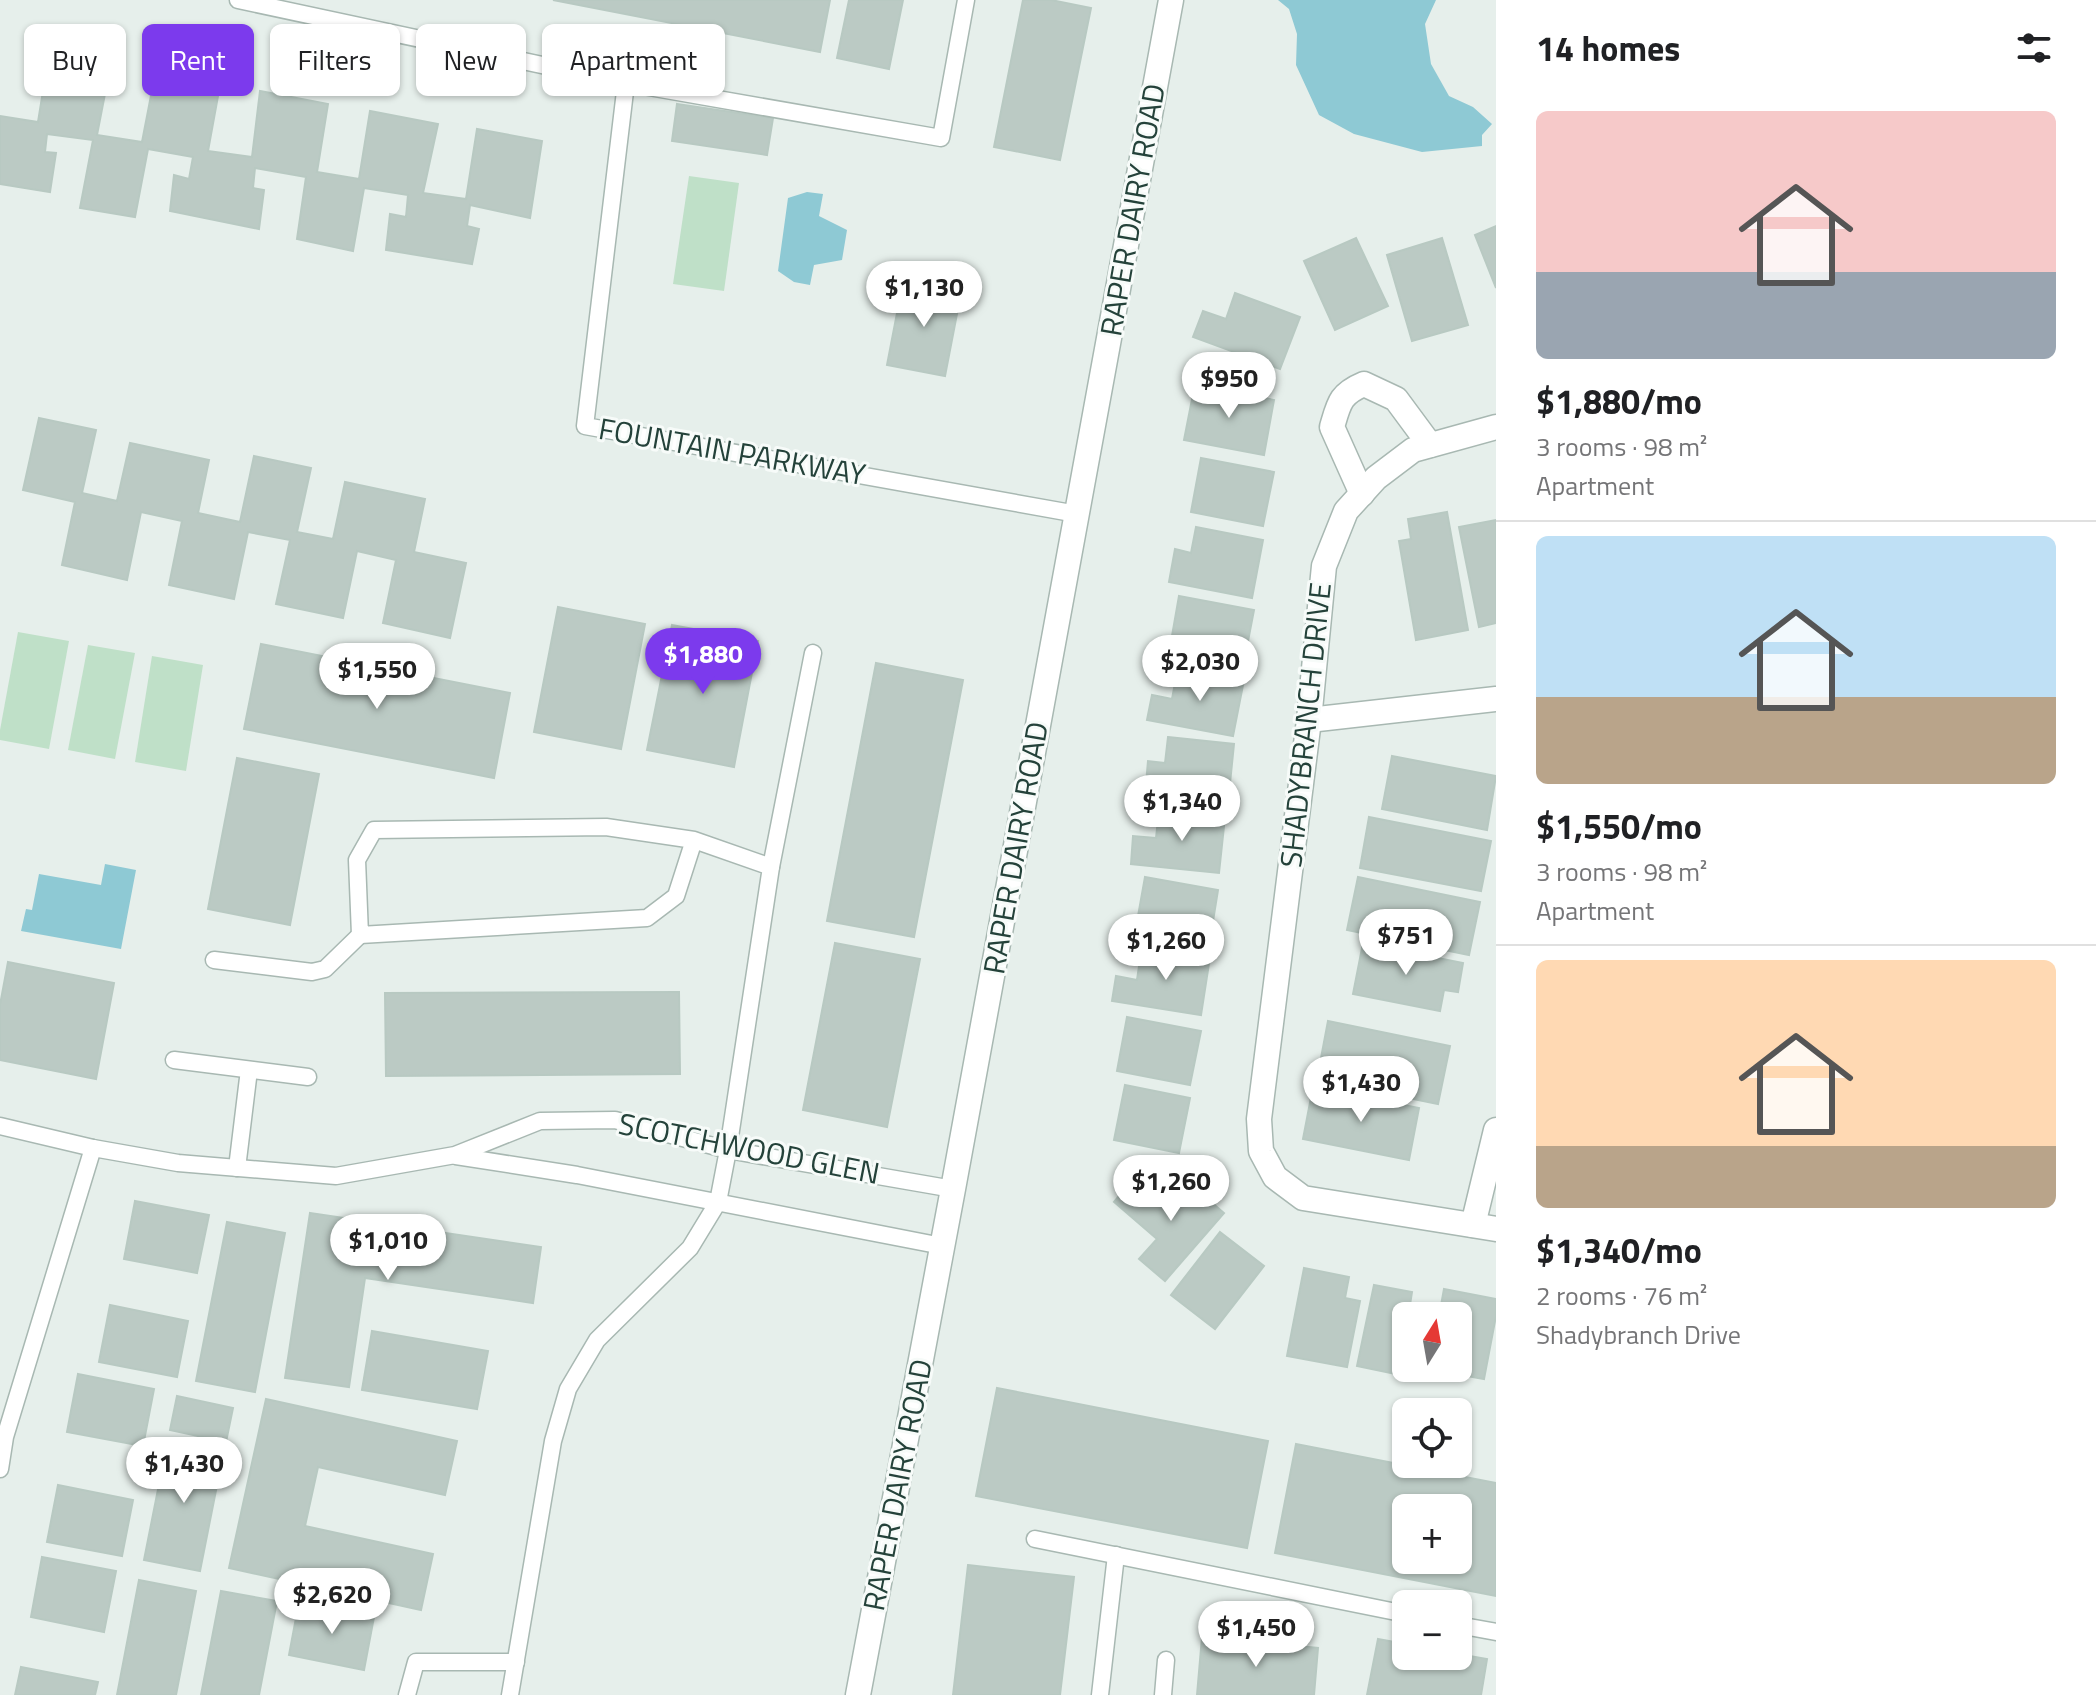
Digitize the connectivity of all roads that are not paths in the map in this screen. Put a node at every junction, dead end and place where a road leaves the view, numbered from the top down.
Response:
1 (238, 0) edge
2 (966, 0) edge
3 (1171, 0) edge
4 (542, 65) edge
5 (624, 96) edge
6 (700, 96) edge
7 (1496, 427) edge
8 (1430, 445) junction
9 (1362, 494) junction
10 (1077, 514) junction
11 (813, 653) dead end
12 (1496, 699) edge
13 (1309, 720) junction
14 (694, 840) junction
15 (771, 867) junction
16 (360, 935) junction
17 (214, 960) dead end
18 (174, 1060) dead end
19 (249, 1070) junction
20 (308, 1077) dead end
21 (0, 1126) edge
22 (1496, 1130) edge
23 (93, 1148) junction
24 (728, 1150) junction
25 (455, 1155) junction
26 (237, 1168) junction
27 (953, 1189) junction
28 (718, 1202) junction
29 (1485, 1227) edge
30 (942, 1246) junction
31 (0, 1469) edge
32 (1035, 1539) dead end
33 (1116, 1555) junction
34 (1392, 1611) edge
35 (1472, 1628) edge
36 (1496, 1632) edge
37 (1166, 1660) dead end
38 (516, 1662) junction
39 (407, 1695) edge
40 (510, 1695) edge
41 (858, 1695) edge
42 (1100, 1695) edge
43 (1163, 1695) edge

1 - 4 lane
2 - 6 lane
3 - 10 street, RAPER DAIRY ROAD
5 - 10 lane, FOUNTAIN PARKWAY
7 - 8 street, SHADYBRANCH DRIVE
8 - 9 street, SHADYBRANCH DRIVE
8 - 9 street
9 - 13 street, SHADYBRANCH DRIVE
10 - 27 street, RAPER DAIRY ROAD
11 - 15 lane
12 - 13 street
13 - 29 street, SHADYBRANCH DRIVE
14 - 15 lane
14 - 16 lane
14 - 16 lane
15 - 24 lane
16 - 17 lane
18 - 19 lane
19 - 20 lane
19 - 26 lane
21 - 23 lane, SCOTCHWOOD GLEN
22 - 29 street
23 - 26 lane, SCOTCHWOOD GLEN
23 - 31 lane
24 - 25 lane, SCOTCHWOOD GLEN
24 - 27 lane, SCOTCHWOOD GLEN
24 - 28 lane
25 - 26 lane, SCOTCHWOOD GLEN
25 - 28 lane, SCOTCHWOOD GLEN
27 - 30 street, RAPER DAIRY ROAD
28 - 30 lane, SCOTCHWOOD GLEN
28 - 38 lane
30 - 41 street, RAPER DAIRY ROAD
32 - 33 lane
33 - 34 lane
33 - 42 lane
35 - 36 lane
37 - 43 lane
38 - 39 lane
38 - 40 lane

